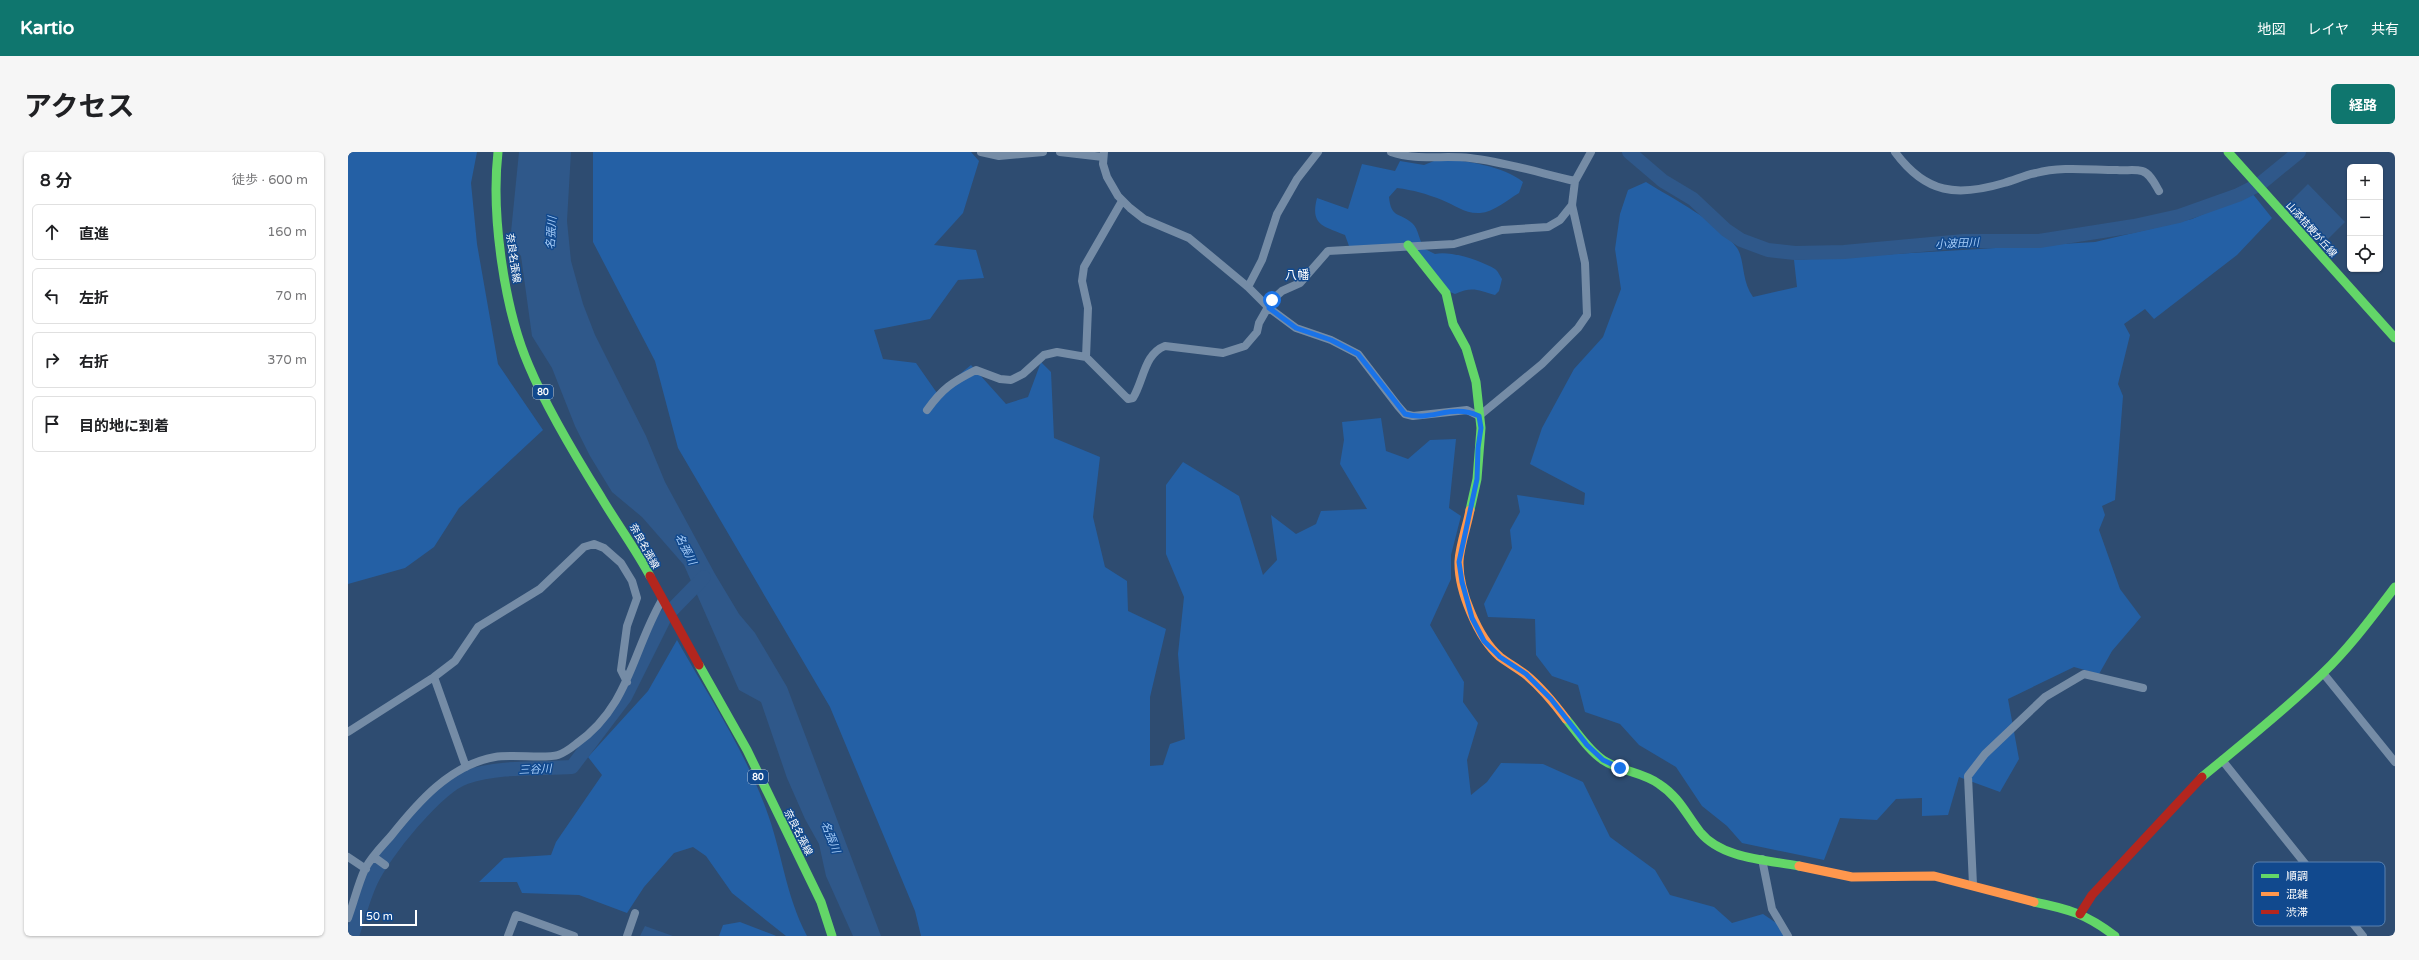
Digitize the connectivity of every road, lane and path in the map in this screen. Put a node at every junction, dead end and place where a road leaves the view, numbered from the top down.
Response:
1 (498, 152) edge
2 (981, 152) edge
3 (1043, 152) edge
4 (1060, 152) edge
5 (1318, 152) edge
6 (1391, 152) edge
7 (1591, 152) edge
8 (1895, 152) edge
9 (2228, 152) edge
10 (1103, 154) edge
11 (1575, 181) junction
12 (2159, 191) dead end
13 (1122, 201) junction
14 (1572, 205) junction
15 (1408, 245) junction
16 (1248, 287) junction
17 (1269, 308) junction
18 (2395, 338) edge
19 (1086, 357) junction
20 (927, 410) dead end
21 (1479, 416) junction
22 (2395, 587) edge
23 (664, 604) junction
24 (2323, 673) junction
25 (434, 677) junction
26 (627, 682) junction
27 (2143, 688) dead end
28 (348, 732) edge
29 (2222, 760) junction
30 (2395, 762) edge
31 (466, 767) junction
32 (374, 857) junction
33 (348, 858) edge
34 (1762, 859) junction
35 (2304, 862) edge
36 (384, 864) dead end
37 (366, 869) junction
38 (1973, 885) junction
39 (635, 913) dead end
40 (2080, 914) junction
41 (348, 918) edge
42 (2355, 926) edge
43 (508, 936) edge
44 (574, 936) edge
45 (627, 936) edge
46 (832, 936) edge
47 (1788, 936) edge
48 (2115, 936) edge
49 (2363, 936) edge

1 - 23 street, 奈良名張線 / 80
2 - 3 street
4 - 10 street
5 - 16 street
6 - 11 street
7 - 11 street
8 - 12 street
9 - 18 street, 山添桔梗が丘線
10 - 13 street
11 - 14 street
13 - 16 street
13 - 19 street
14 - 15 street
14 - 21 street
15 - 17 street
15 - 21 street
16 - 17 street
17 - 19 street
17 - 21 street
19 - 20 street
21 - 34 street
22 - 24 street
23 - 26 street
23 - 46 street, 奈良名張線 / 80
24 - 29 street
24 - 30 street
25 - 26 street
25 - 28 street
25 - 31 street
26 - 31 street
27 - 38 street
29 - 35 street
29 - 40 street
31 - 32 street
32 - 36 street
32 - 37 street
33 - 37 street
34 - 38 street
34 - 47 street
37 - 41 street
38 - 40 street
39 - 45 street
40 - 48 street
42 - 49 street
43 - 44 street

